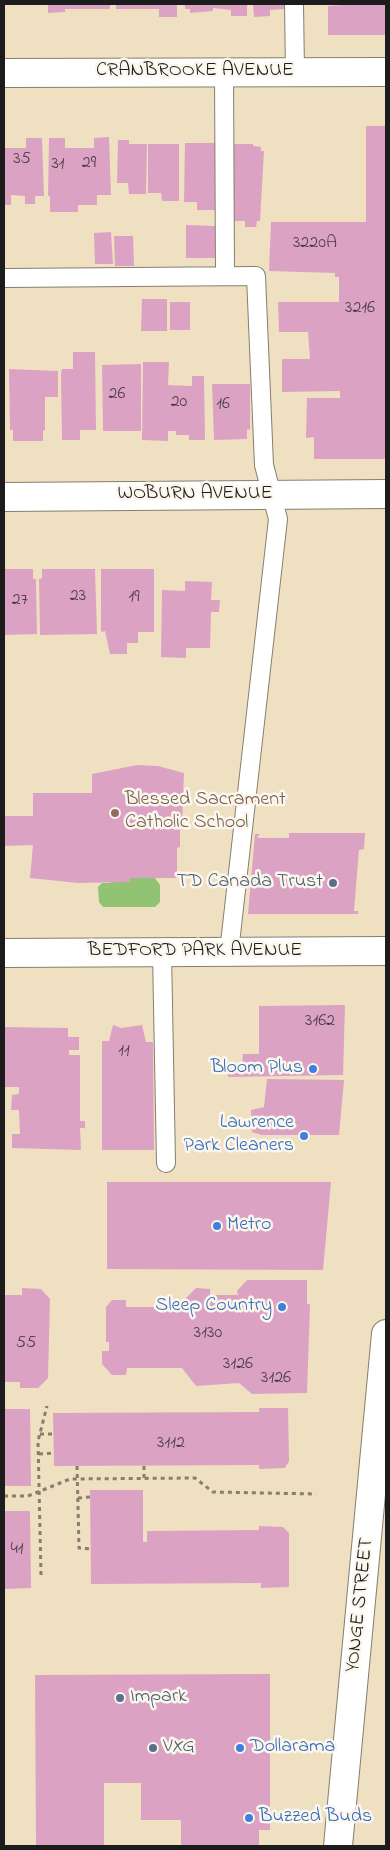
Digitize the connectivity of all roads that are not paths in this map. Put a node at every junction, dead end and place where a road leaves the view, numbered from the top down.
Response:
1 (294, 4) edge
2 (4, 72) edge
3 (224, 72) junction
4 (295, 72) junction
5 (386, 72) edge
6 (225, 276) junction
7 (4, 278) edge
8 (386, 494) edge
9 (272, 495) junction
10 (4, 496) edge
11 (386, 951) edge
12 (162, 952) junction
13 (229, 952) junction
14 (4, 953) edge
15 (166, 1163) dead end
16 (386, 1334) edge
17 (378, 1520) edge
18 (338, 1846) edge

1 - 4 lane
2 - 3 street, CRANBROOKE AVENUE
3 - 4 street, CRANBROOKE AVENUE
3 - 6 lane
4 - 5 street, CRANBROOKE AVENUE
6 - 7 lane
6 - 9 lane
8 - 9 street, WOBURN AVENUE
9 - 10 street, WOBURN AVENUE
9 - 13 lane
11 - 13 street, BEDFORD PARK AVENUE
12 - 13 street, BEDFORD PARK AVENUE
12 - 14 street, BEDFORD PARK AVENUE
12 - 15 lane
16 - 17 street, YONGE STREET
17 - 18 street, YONGE STREET

